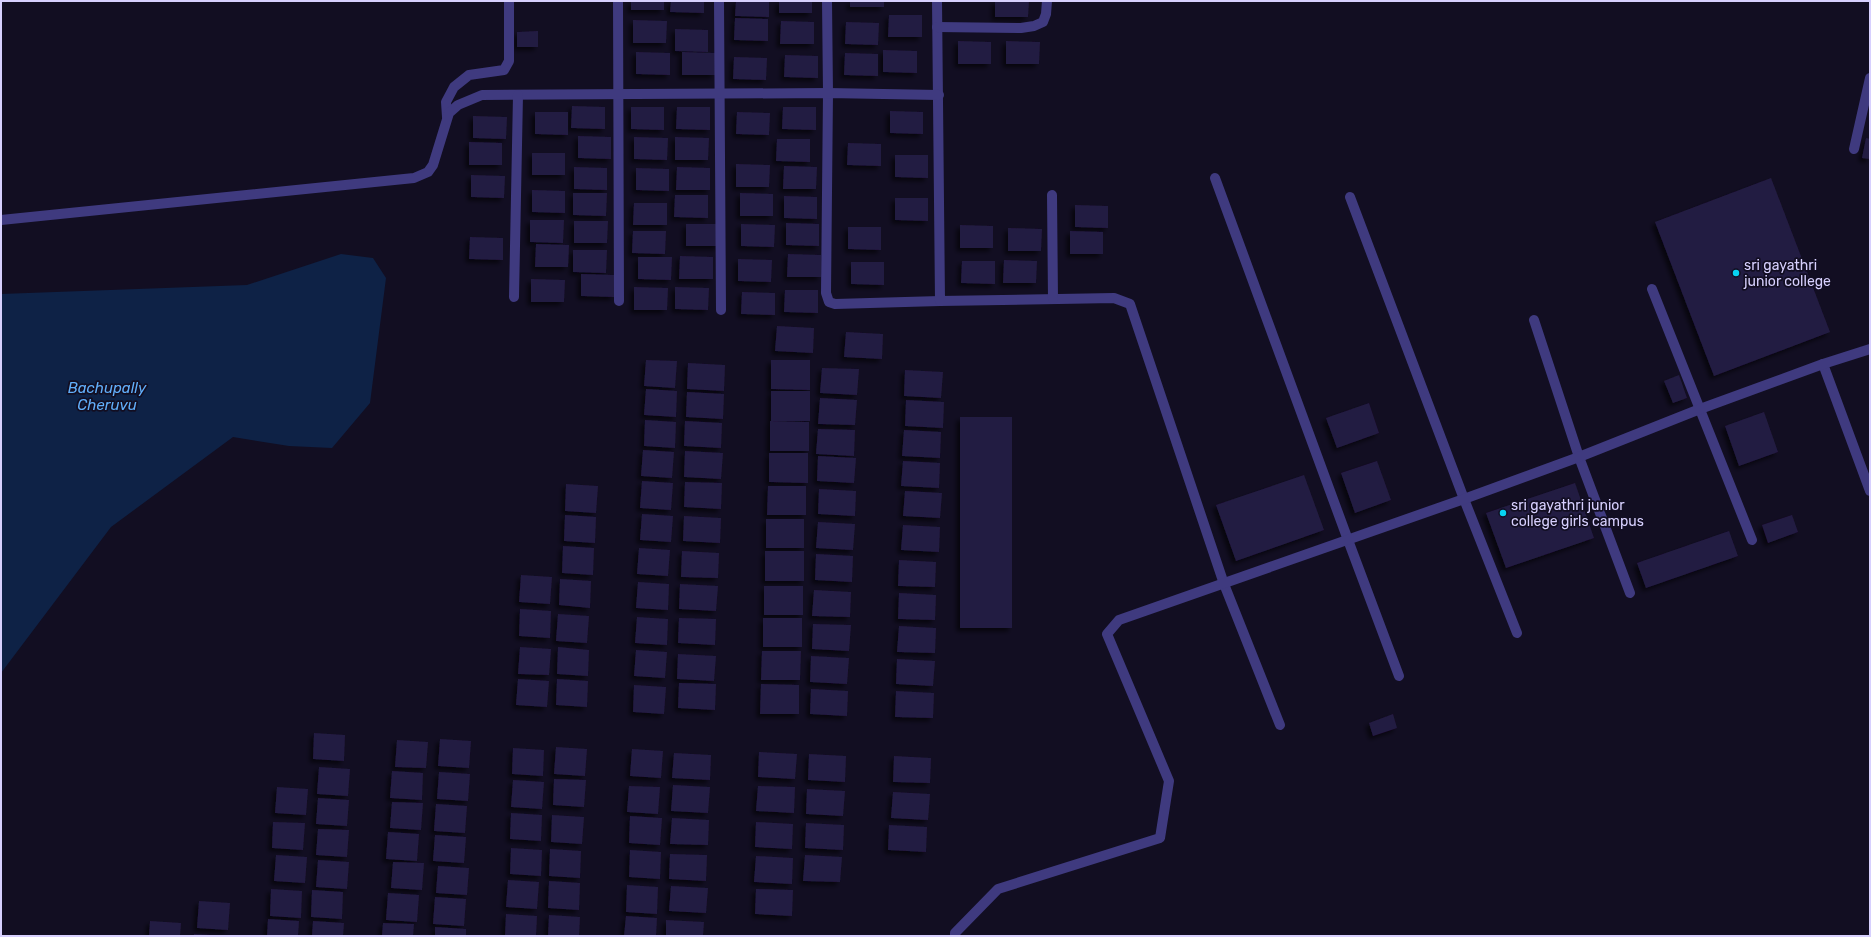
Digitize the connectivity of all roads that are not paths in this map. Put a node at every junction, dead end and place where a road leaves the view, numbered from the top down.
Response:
1 (509, 1) edge
2 (618, 1) edge
3 (719, 1) edge
4 (828, 1) edge
5 (937, 1) edge
6 (1047, 1) edge
7 (937, 27) junction
8 (1870, 78) edge
9 (828, 93) junction
10 (720, 94) junction
11 (518, 95) junction
12 (939, 95) junction
13 (618, 96) junction
14 (447, 117) junction
15 (1854, 149) dead end
16 (1215, 178) dead end
17 (1052, 195) dead end
18 (1350, 197) dead end
19 (1, 220) edge
20 (1652, 289) dead end
21 (514, 297) dead end
22 (1053, 299) junction
23 (619, 301) dead end
24 (940, 301) junction
25 (721, 310) dead end
26 (1534, 320) dead end
27 (1870, 349) edge
28 (1823, 364) junction
29 (1700, 409) junction
30 (1580, 457) junction
31 (1870, 491) edge
32 (1464, 499) junction
33 (1348, 540) junction
34 (1752, 540) dead end
35 (1224, 584) junction
36 (1630, 593) dead end
37 (1517, 634) dead end
38 (1399, 676) dead end
39 (1280, 725) dead end
40 (955, 936) edge

1 - 14 street
2 - 13 street
3 - 10 street
4 - 9 street
5 - 7 street
6 - 7 street
7 - 12 street
8 - 15 street
9 - 10 street
9 - 12 street
9 - 24 street
10 - 13 street
10 - 25 street
11 - 13 street
11 - 14 street
11 - 21 street
12 - 24 street
13 - 23 street
14 - 19 street
16 - 33 street
17 - 22 street
18 - 32 street
20 - 29 street
22 - 24 street
22 - 35 street
26 - 30 street
27 - 28 street
28 - 29 street
28 - 31 street
29 - 30 street
29 - 34 street
30 - 32 street
30 - 36 street
32 - 33 street
32 - 37 street
33 - 35 street
33 - 38 street
35 - 39 street
35 - 40 street

